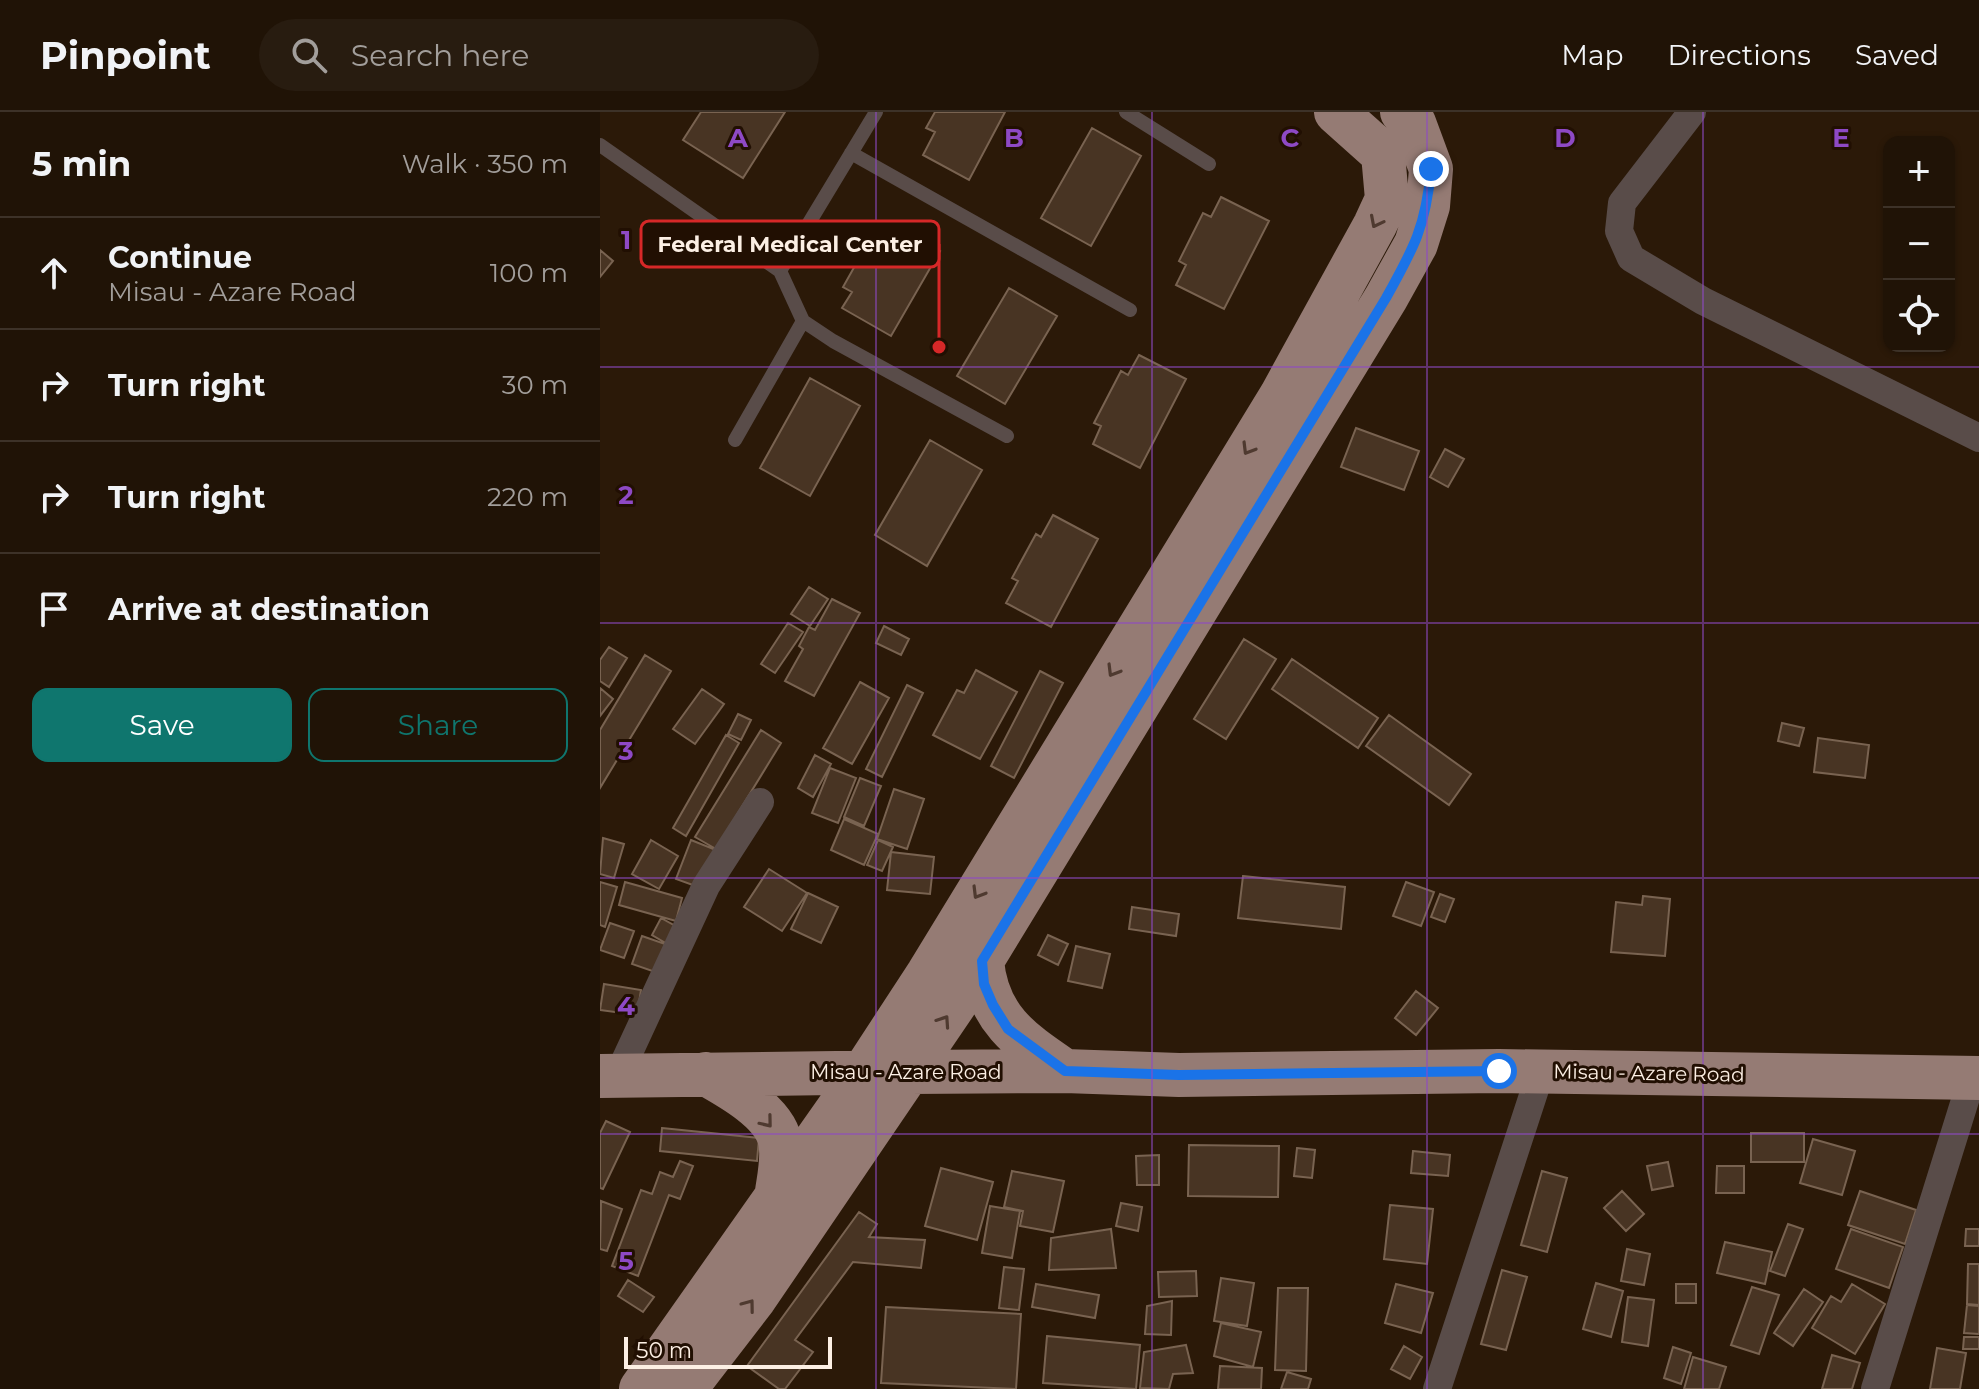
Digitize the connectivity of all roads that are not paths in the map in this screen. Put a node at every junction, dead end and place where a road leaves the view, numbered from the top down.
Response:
1 (876, 112) edge
2 (1126, 112) edge
3 (1336, 112) edge
4 (1402, 112) edge
5 (1692, 112) edge
6 (600, 145) edge
7 (851, 153) junction
8 (1383, 154) junction
9 (1209, 164) dead end
10 (1431, 169) junction
11 (780, 271) junction
12 (1130, 310) dead end
13 (803, 321) junction
14 (1007, 436) dead end
15 (1979, 438) edge
16 (735, 440) dead end
17 (760, 802) dead end
18 (982, 961) junction
19 (1065, 1071) junction
20 (1541, 1071) junction
21 (864, 1072) junction
22 (910, 1072) junction
23 (706, 1074) junction
24 (609, 1076) edge
25 (1976, 1078) edge
26 (776, 1199) junction
27 (641, 1389) edge
28 (685, 1389) edge
29 (1437, 1389) edge
30 (1875, 1389) edge

1 - 7 lane
2 - 9 lane
3 - 8 main road
4 - 10 main road
5 - 15 street
6 - 11 lane
7 - 11 lane
7 - 12 lane
8 - 10 main road
8 -> 21 main road
10 - 18 main road
11 - 13 lane
13 - 14 lane
13 - 16 lane
17 - 24 street
18 - 19 main road
22 -> 18 main road
19 - 20 main road, Misau - Azare Road
19 - 22 main road, Misau - Azare Road
20 - 25 main road, Misau - Azare Road
20 - 29 street
21 - 22 main road, Misau - Azare Road
21 - 23 main road, Misau - Azare Road
21 - 26 main road
28 -> 22 main road
23 - 24 main road, Misau - Azare Road
23 -> 26 main road
25 - 30 street
26 - 27 main road

